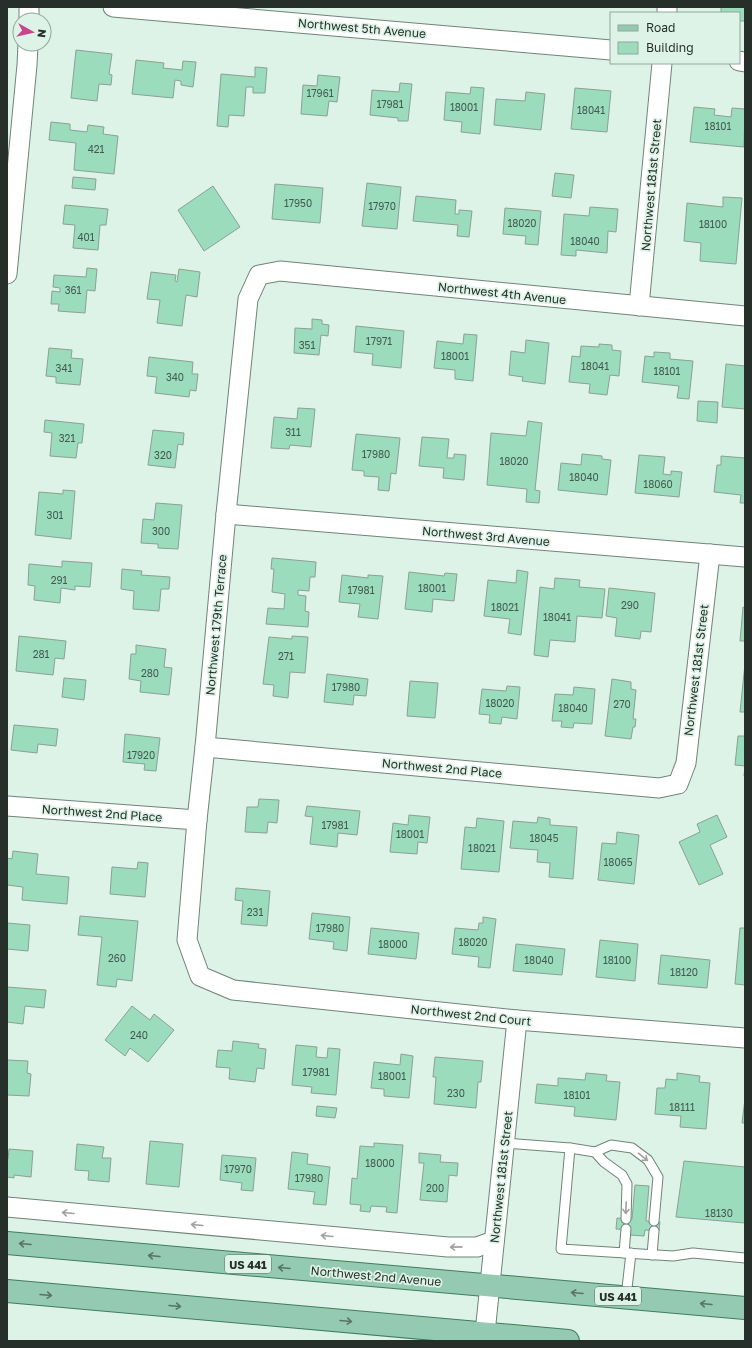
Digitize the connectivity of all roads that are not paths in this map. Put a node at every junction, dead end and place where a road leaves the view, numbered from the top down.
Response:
1 (113, 7) edge
2 (610, 50) edge
3 (28, 52) edge
4 (662, 64) edge
5 (7, 274) edge
6 (259, 274) joint
7 (639, 306) junction
8 (745, 316) edge
9 (226, 514) junction
10 (710, 554) junction
11 (745, 557) edge
12 (205, 747) junction
13 (678, 784) joint
14 (7, 806) edge
15 (197, 820) junction
16 (200, 976) joint
17 (517, 1020) junction
18 (745, 1038) edge
19 (505, 1142) junction
20 (570, 1148) junction
21 (595, 1152) junction
22 (7, 1207) edge
23 (626, 1219) dead end
24 (654, 1221) dead end
25 (626, 1230) dead end
26 (654, 1231) dead end
27 (494, 1241) junction
28 (7, 1243) edge
29 (628, 1253) junction
30 (652, 1255) junction
31 (745, 1258) edge
32 (490, 1286) junction
33 (7, 1291) edge
34 (626, 1297) junction
35 (745, 1308) edge
36 (485, 1333) junction
37 (568, 1341) edge

1 - 2 street, Northwest 5th Avenue
3 - 5 street
4 - 7 street, Northwest 181st Street
6 - 7 street, Northwest 4th Avenue
6 - 9 street, Northwest 179th Terrace
7 - 8 street, Northwest 4th Avenue
9 - 10 street, Northwest 3rd Avenue
9 - 12 street, Northwest 179th Terrace
10 - 11 street, Northwest 3rd Avenue
10 - 13 street, Northwest 181st Street
12 - 13 street, Northwest 2nd Place
12 - 15 street, Northwest 179th Terrace
14 - 15 street, Northwest 2nd Place
15 - 16 street, Northwest 179th Terrace
16 - 17 street, Northwest 2nd Court
17 - 18 street, Northwest 2nd Court
17 - 19 street, Northwest 181st Street
19 - 20 lane
19 - 27 street, Northwest 181st Street
20 - 21 lane
20 - 29 lane
21 -> 23 lane
21 -> 24 lane
27 -> 22 street
25 - 29 lane
26 - 30 lane
27 - 32 street, Northwest 181st Street
32 -> 28 main road, Northwest 2nd Avenue / US 441
29 - 30 lane
29 - 34 lane
30 - 31 lane
34 -> 32 main road, Northwest 2nd Avenue / US 441
32 - 36 street, Northwest 181st Street
33 -> 36 main road
35 -> 34 main road, Northwest 2nd Avenue / US 441
36 - 37 main road

